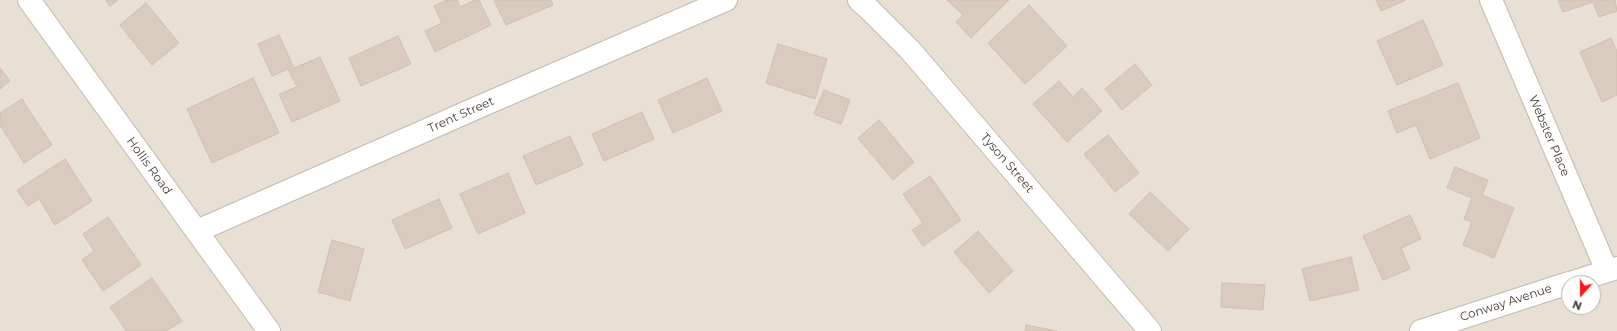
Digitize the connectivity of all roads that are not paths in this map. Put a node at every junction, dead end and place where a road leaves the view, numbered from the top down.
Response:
1 (29, 0) edge
2 (726, 0) edge
3 (858, 0) edge
4 (1491, 0) edge
5 (196, 231) junction
6 (1612, 269) edge
7 (1594, 275) edge
8 (1561, 286) edge
9 (269, 331) edge
10 (1150, 331) edge
11 (1421, 331) edge

1 - 5 street, Hollis Road
2 - 5 street, Trent Street
3 - 10 street, Tyson Street
4 - 6 street, Webster Place
5 - 9 street, Hollis Road
6 - 7 street, Conway Avenue
8 - 11 street, Conway Avenue

